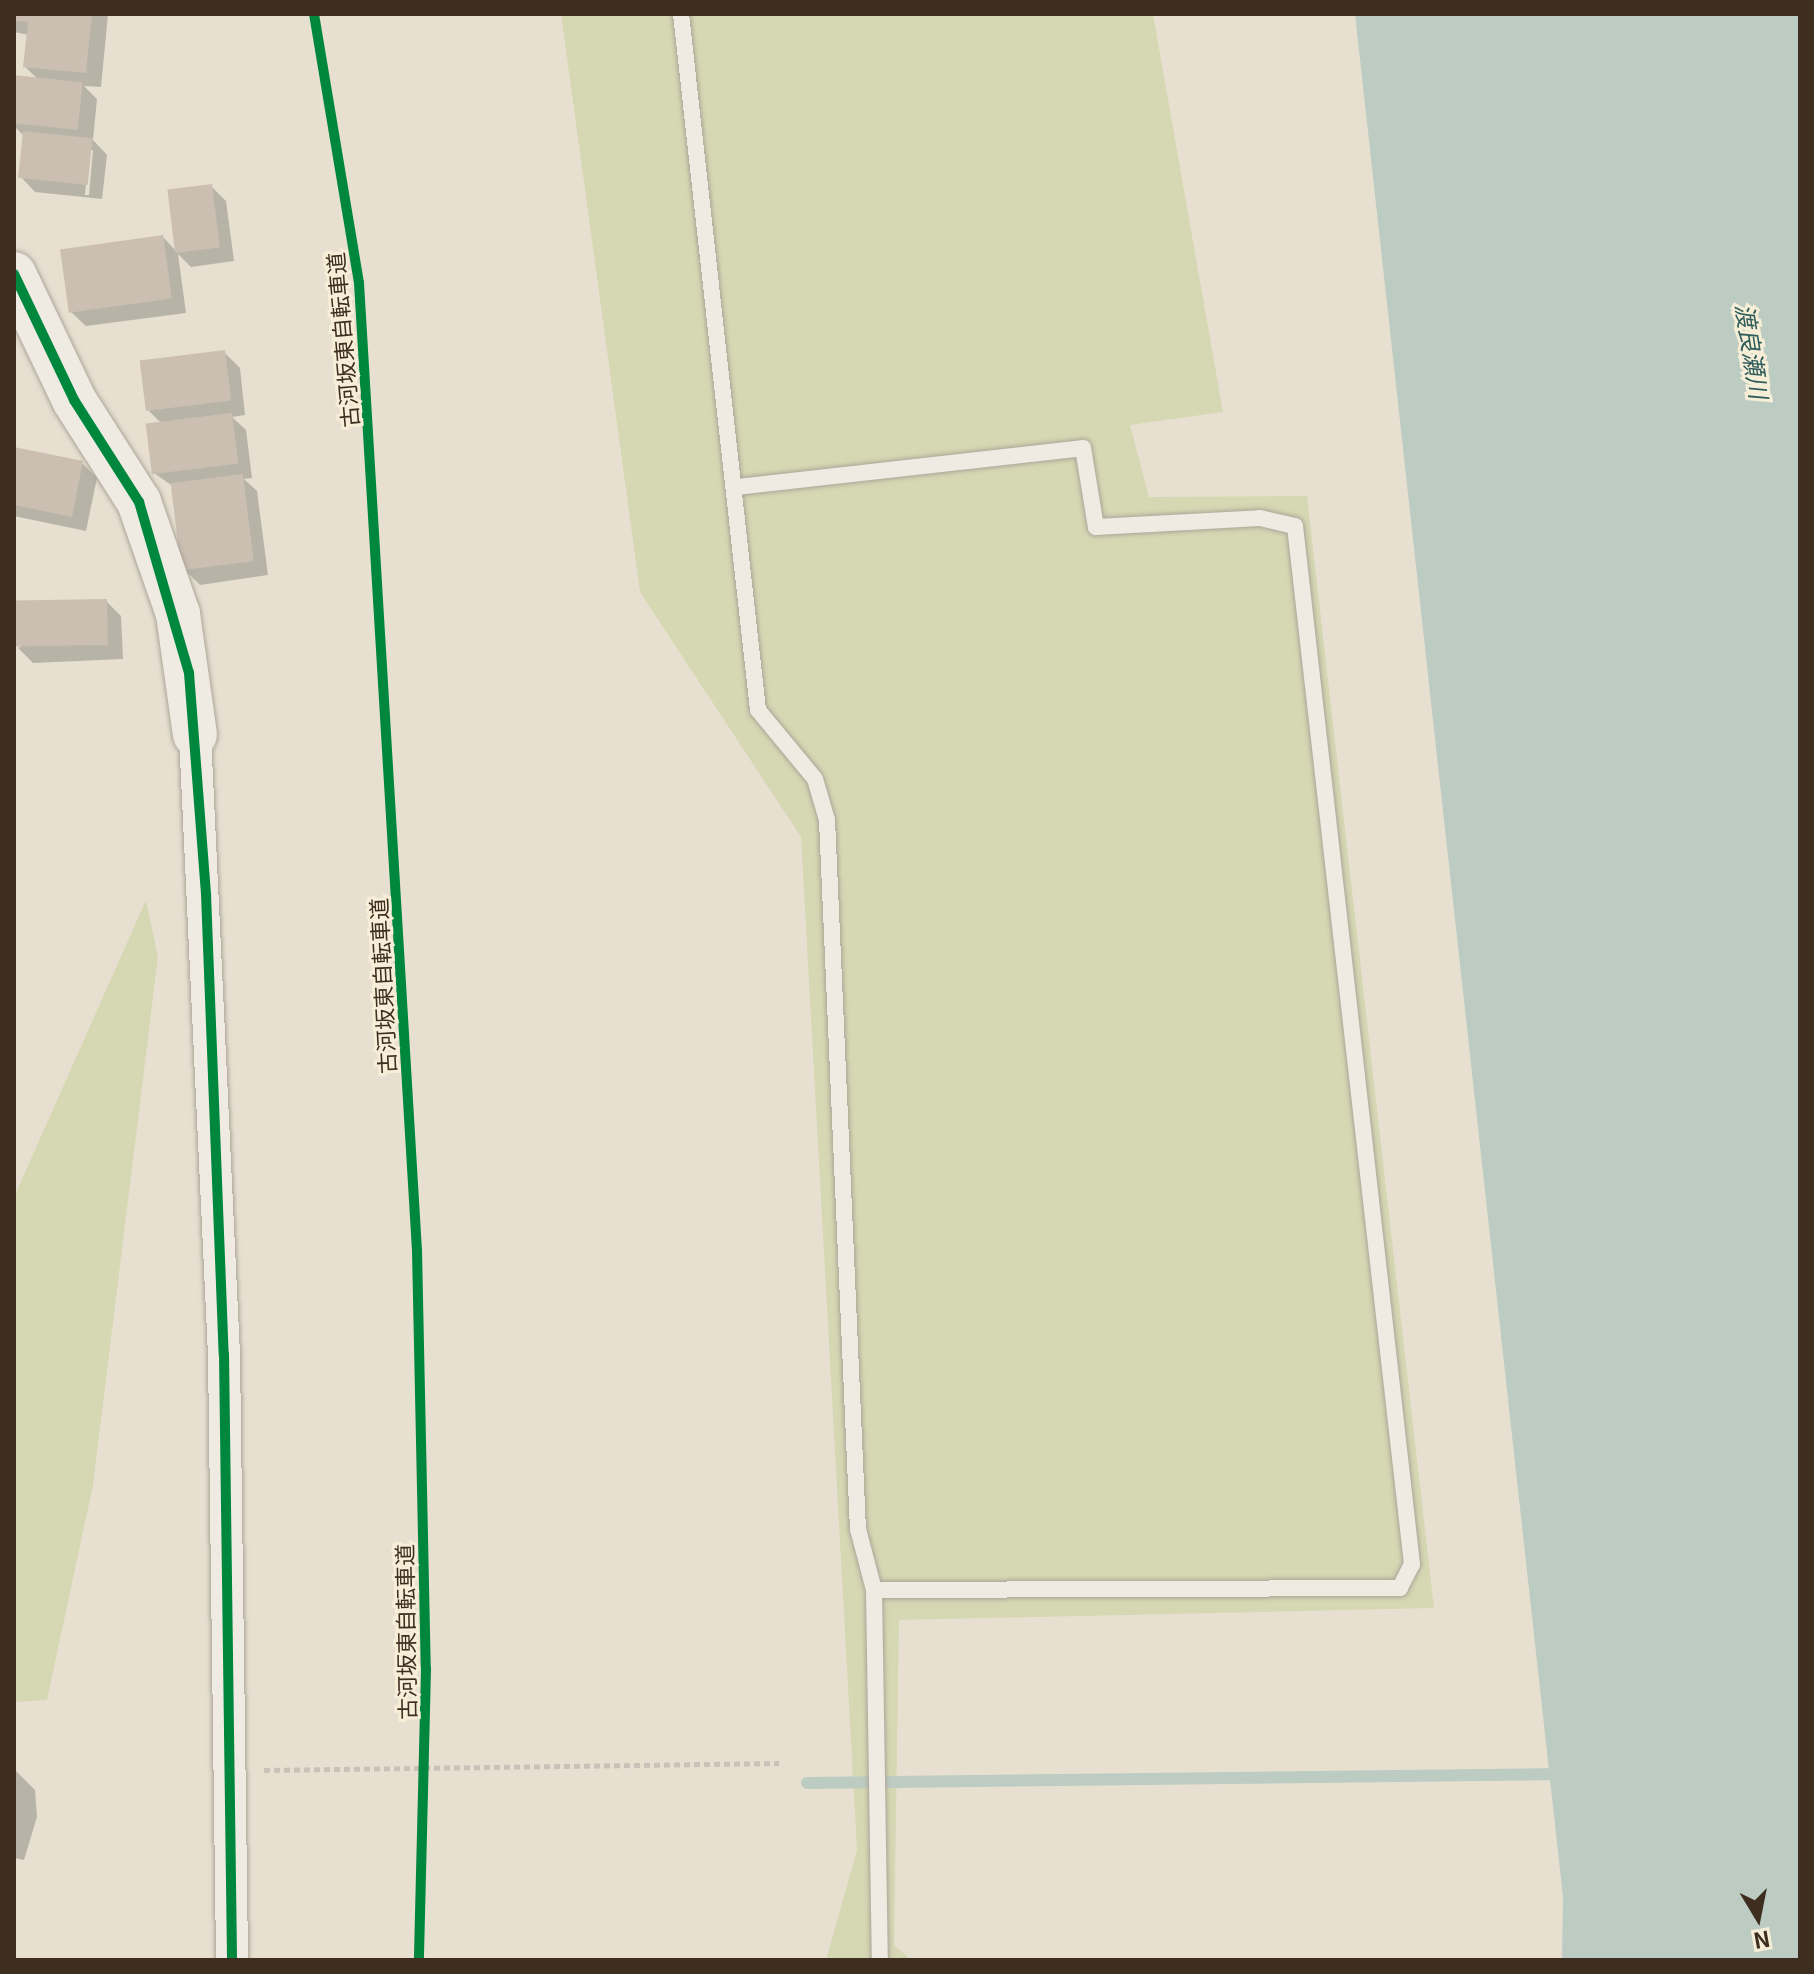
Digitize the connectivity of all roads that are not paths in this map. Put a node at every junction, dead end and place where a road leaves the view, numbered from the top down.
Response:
1 (681, 14) edge
2 (14, 274) edge
3 (737, 487) junction
4 (195, 735) joint
5 (874, 1590) junction
6 (232, 1960) edge
7 (880, 1960) edge

1 - 3 lane
2 - 4 street
3 - 5 lane
3 - 5 lane
4 - 6 street
5 - 7 lane

